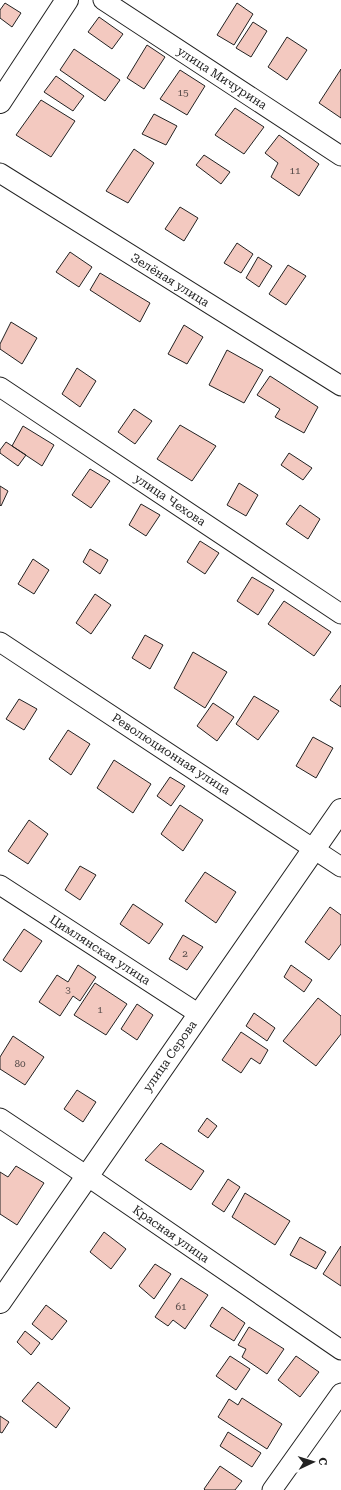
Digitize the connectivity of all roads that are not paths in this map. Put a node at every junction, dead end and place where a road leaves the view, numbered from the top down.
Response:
1 (68, 0) edge
2 (103, 0) edge
3 (0, 102) edge
4 (341, 156) edge
5 (0, 173) edge
6 (0, 386) edge
7 (341, 386) edge
8 (341, 614) edge
9 (0, 642) edge
10 (341, 810) edge
11 (314, 849) junction
12 (341, 868) edge
13 (0, 886) edge
14 (199, 1014) junction
15 (0, 1118) edge
16 (87, 1176) junction
17 (0, 1302) edge
18 (341, 1350) edge
19 (341, 1393) edge
20 (272, 1490) edge

1 - 3 street
2 - 4 street, улица Мичурина
5 - 7 street, Зелёная улица
6 - 8 street, улица Чехова
9 - 11 street, Революционная улица
10 - 11 street, улица Серова
11 - 12 street, Революционная улица
11 - 14 street, улица Серова
13 - 14 street, Цимлянская улица
14 - 16 street, улица Серова
15 - 16 street, Красная улица
16 - 17 street, улица Серова
16 - 18 street, Красная улица
19 - 20 street

